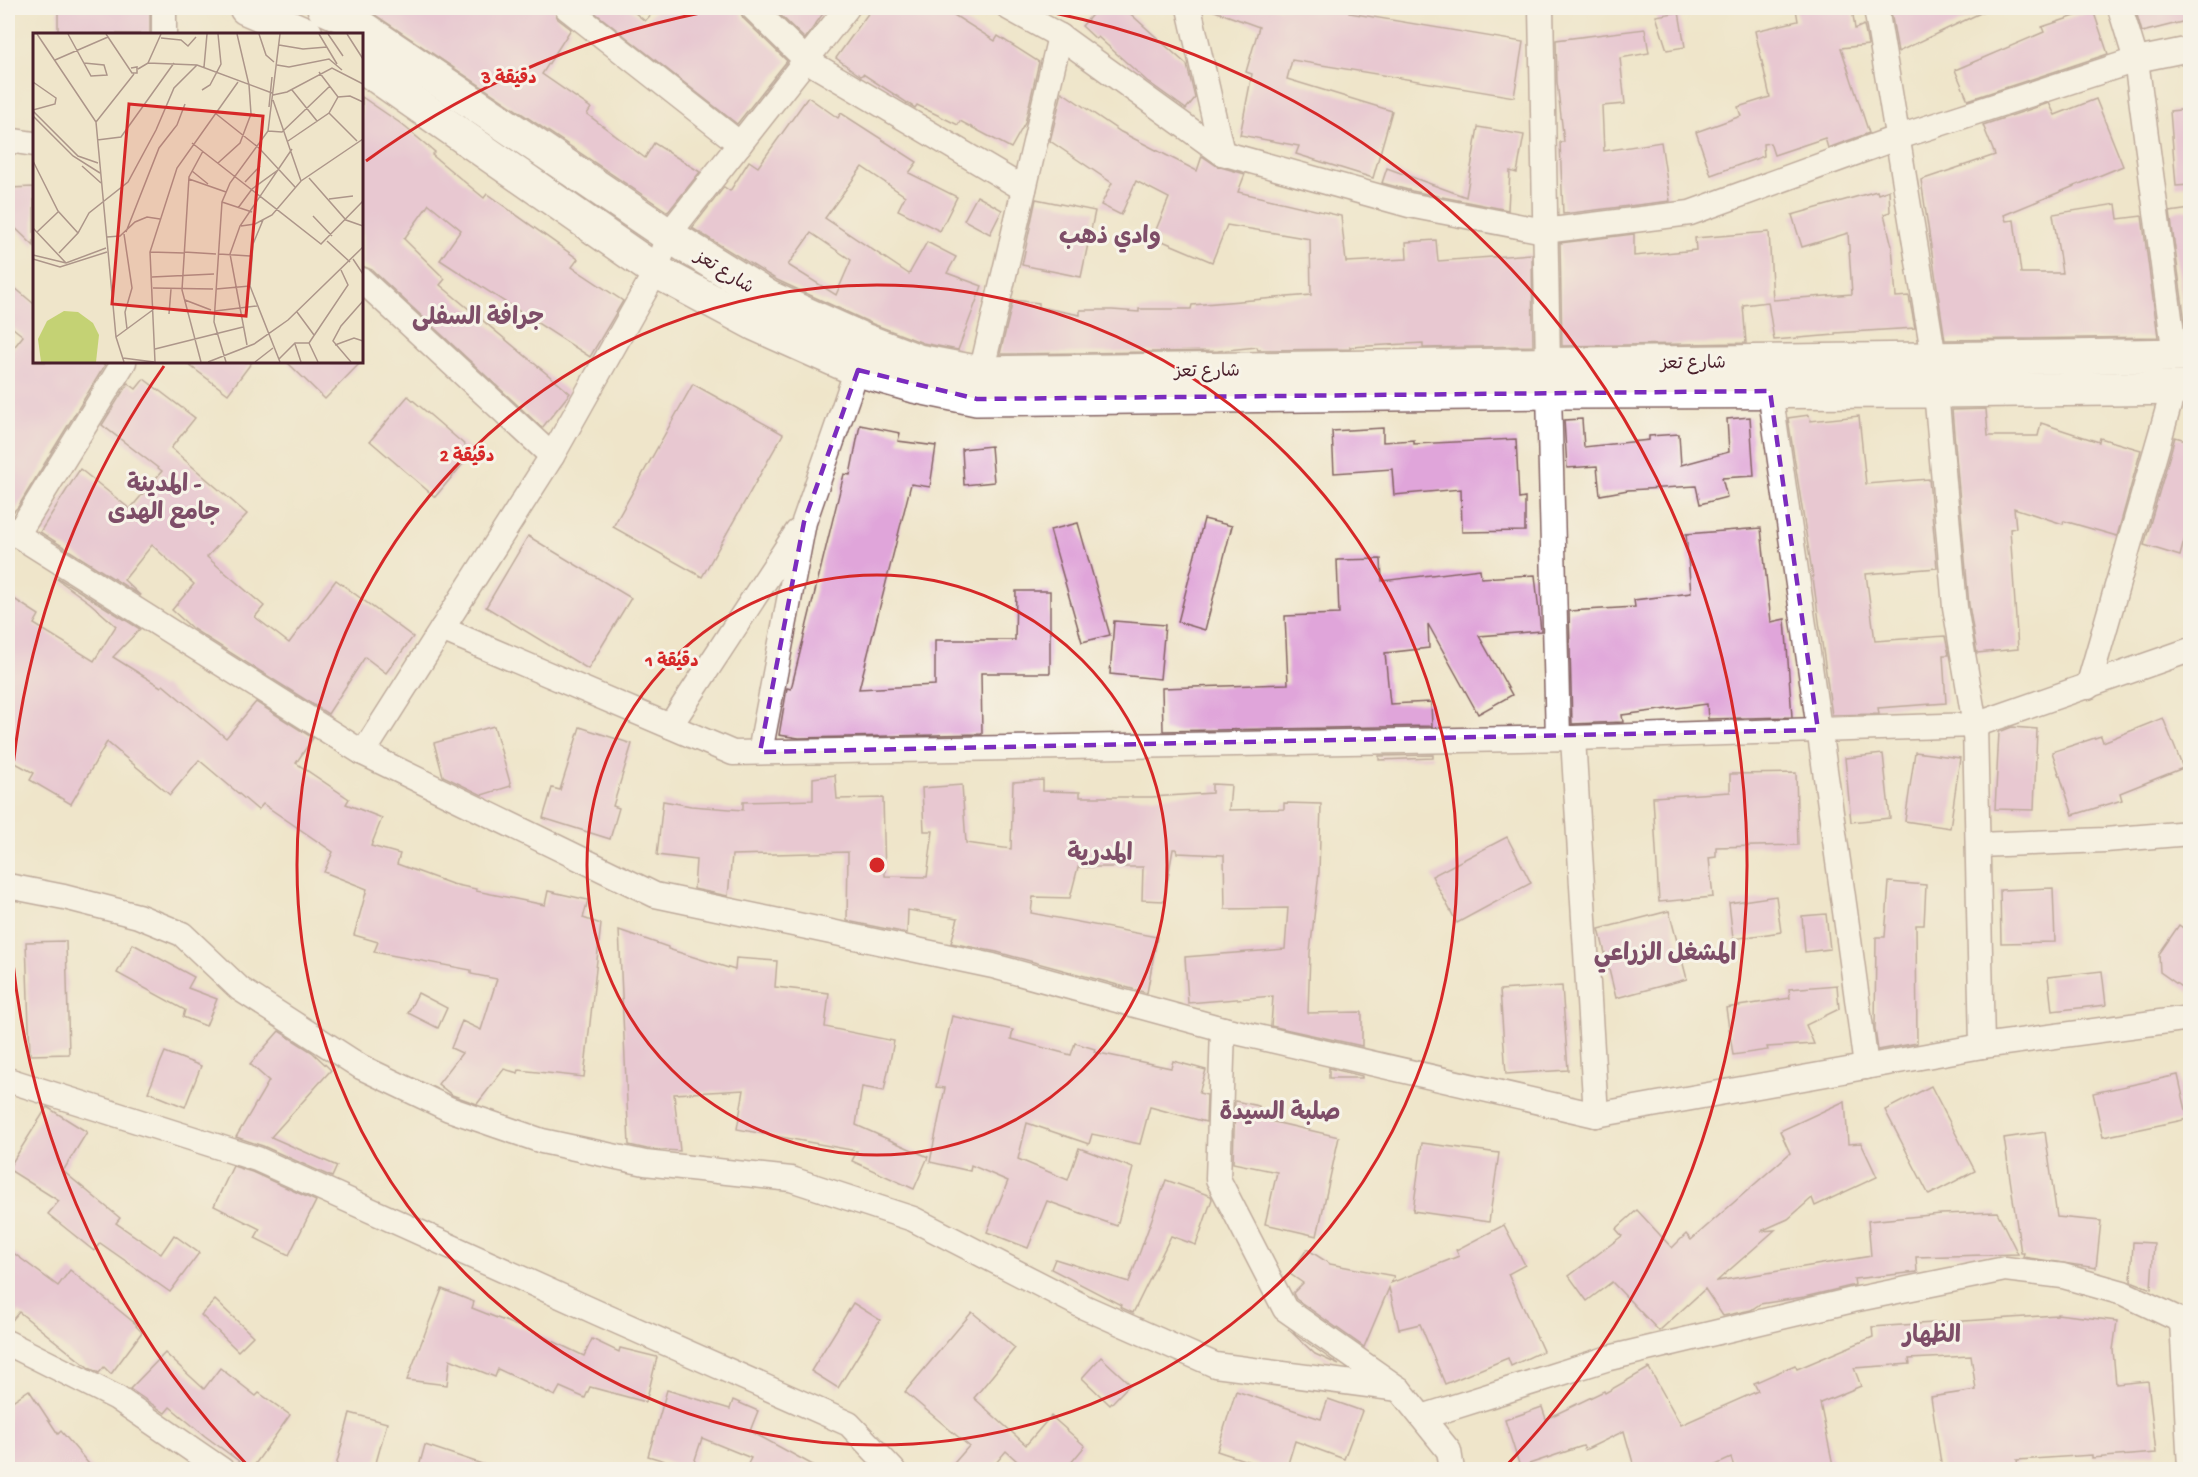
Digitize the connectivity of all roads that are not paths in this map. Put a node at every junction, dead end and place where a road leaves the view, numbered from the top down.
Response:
1 (164, 8) edge
2 (246, 8) edge
3 (567, 8) edge
4 (753, 8) edge
5 (847, 8) edge
6 (1009, 8) edge
7 (1189, 8) edge
8 (1541, 8) edge
9 (1876, 8) edge
10 (2120, 8) edge
11 (344, 17) edge
12 (164, 33) edge
13 (304, 33) edge
14 (1060, 36) junction
15 (2190, 49) edge
16 (806, 60) junction
17 (2136, 60) junction
18 (363, 67) edge
19 (1899, 137) junction
20 (8, 140) edge
21 (33, 144) edge
22 (740, 144) junction
23 (1222, 153) junction
24 (1024, 189) junction
25 (1544, 231) junction
26 (668, 235) junction
27 (656, 271) junction
28 (363, 281) edge
29 (2183, 355) edge
30 (862, 356) junction
31 (1934, 358) junction
32 (123, 363) edge
33 (981, 373) junction
34 (1548, 378) junction
35 (2182, 388) edge
36 (1770, 391) junction
37 (1936, 391) junction
38 (552, 456) junction
39 (804, 522) junction
40 (12, 532) edge
41 (442, 629) junction
42 (2190, 650) edge
43 (2088, 687) junction
44 (1975, 725) junction
45 (670, 726) junction
46 (1818, 730) junction
47 (1565, 738) junction
48 (363, 753) junction
49 (760, 753) junction
50 (2190, 833) edge
51 (1978, 845) junction
52 (8, 886) edge
53 (2190, 1018) edge
54 (1222, 1029) junction
55 (1982, 1046) junction
56 (1866, 1067) junction
57 (8, 1080) edge
58 (1596, 1115) junction
59 (2186, 1321) edge
60 (8, 1343) edge
61 (1399, 1389) junction
62 (1422, 1417) junction
63 (2190, 1467) edge
64 (222, 1470) edge
65 (893, 1470) edge
66 (1452, 1470) edge

1 - 12 street
2 - 13 main road
3 - 22 street
4 - 16 street
5 - 16 street
6 - 14 street
7 - 23 street
8 - 25 street
9 - 19 street
10 - 17 street
11 - 26 main road, شارع تعز
14 - 23 street
14 - 24 street
15 - 17 street
16 - 22 street
16 - 24 street
17 - 19 street
17 - 29 street
18 - 27 main road, شارع تعز
19 - 25 street
19 - 31 street
20 - 21 street
22 - 26 street
23 - 25 street
24 - 33 street
25 - 34 street
26 - 27 street
26 - 30 main road, شارع تعز
27 - 30 main road, شارع تعز
27 - 38 street
28 - 38 street
29 - 31 main road, شارع تعز
30 - 33 main road, شارع تعز
30 - 34 main road, شارع تعز
30 - 39 street
31 - 34 main road, شارع تعز
32 - 40 street
33 - 34 main road, شارع تعز
34 - 36 main road, شارع تعز
34 - 47 street
35 - 37 main road, شارع تعز
35 - 43 street
36 - 37 main road, شارع تعز
36 - 46 street
37 - 44 street
38 - 41 street
39 - 45 street
39 - 49 street
40 - 48 street
41 - 45 street
41 - 48 street
42 - 43 street
43 - 44 street
44 - 46 street
44 - 51 street
45 - 49 street
46 - 47 street
46 - 56 street
47 - 49 street
47 - 58 street
48 - 54 street
50 - 51 street
51 - 55 street
52 - 61 street
53 - 55 street
54 - 58 street
54 - 61 street
55 - 56 street
56 - 58 street
57 - 65 street
59 - 62 street
59 - 63 street
60 - 64 street
61 - 62 street
62 - 66 street

